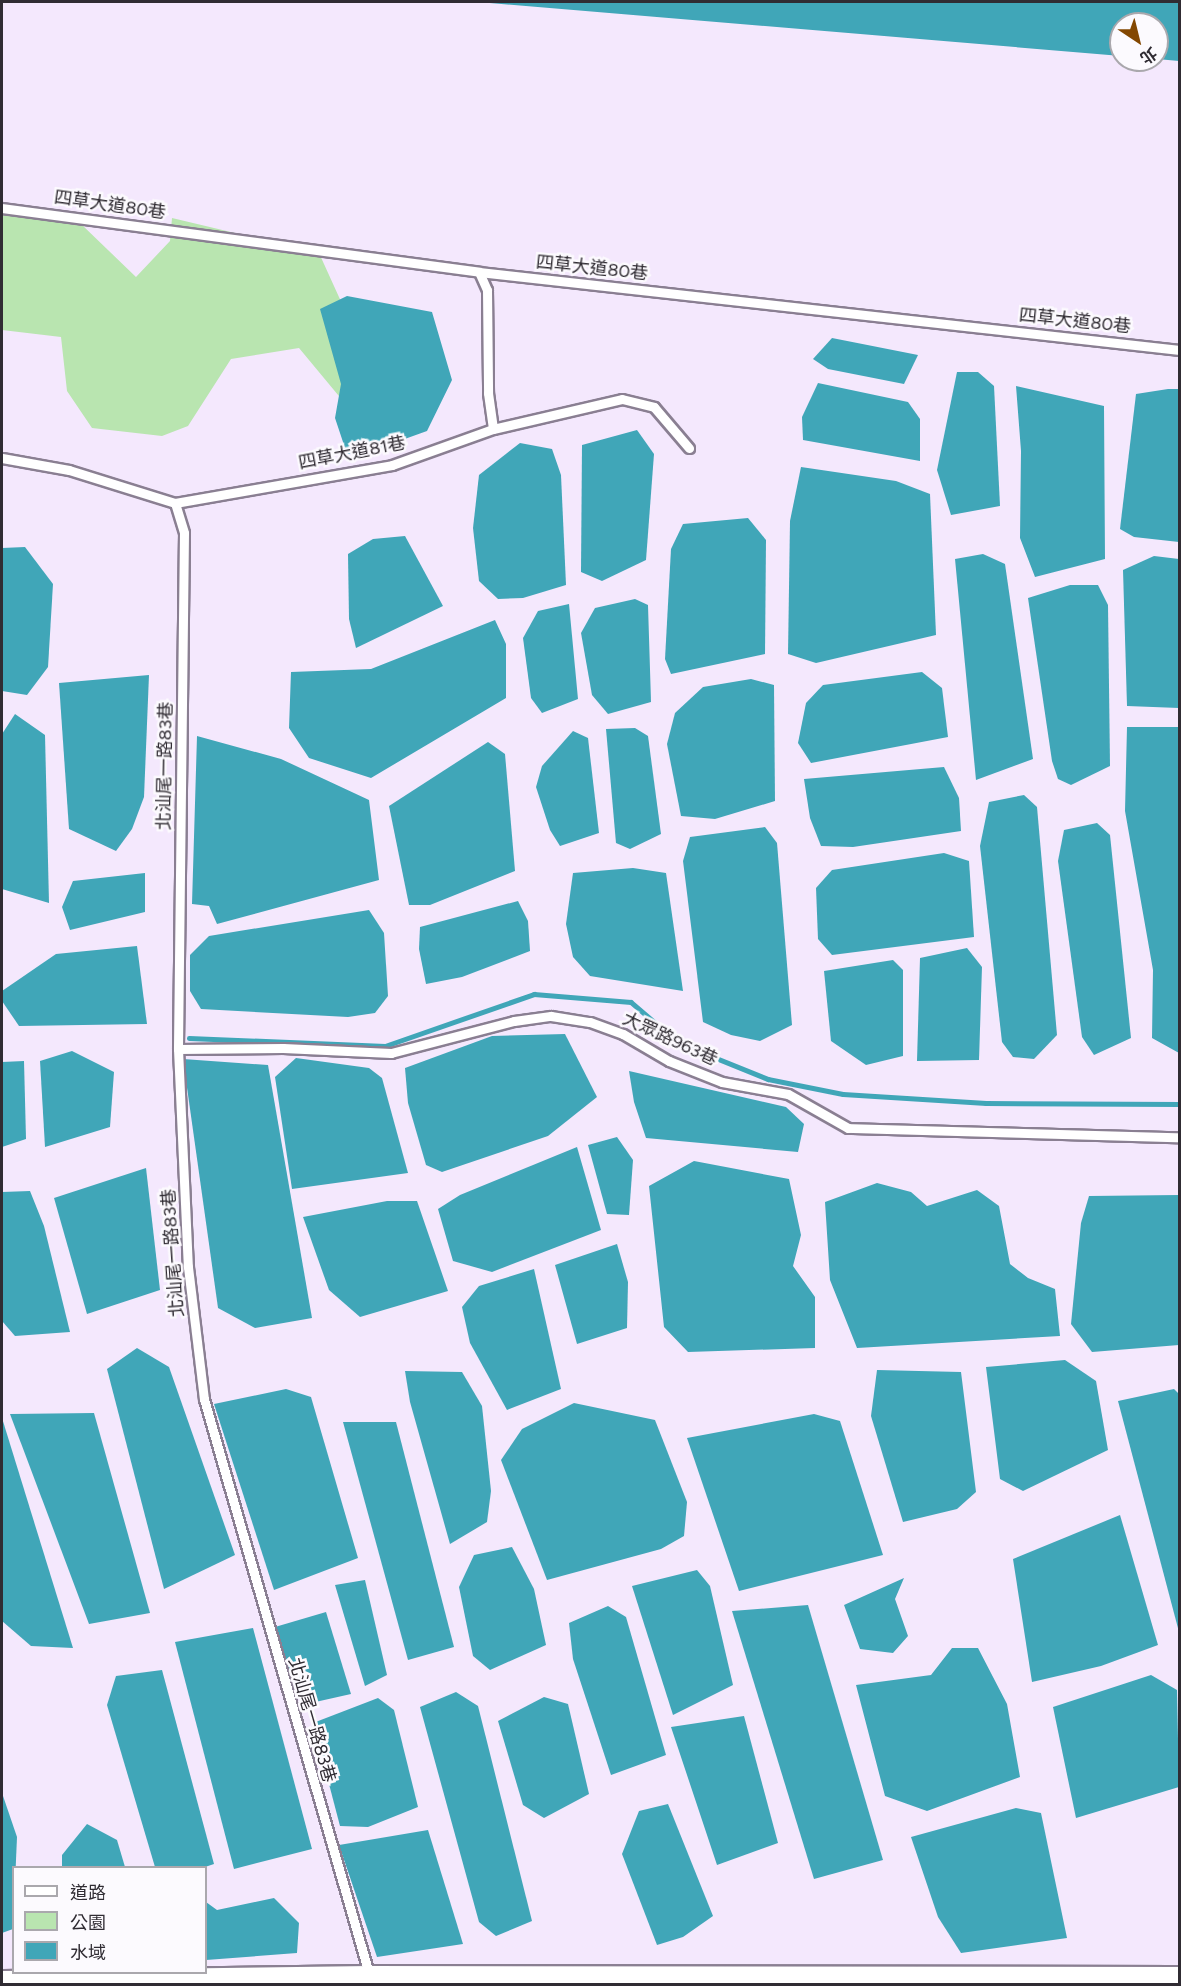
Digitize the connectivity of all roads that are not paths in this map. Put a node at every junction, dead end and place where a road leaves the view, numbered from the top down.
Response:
1 (2, 208) edge
2 (479, 272) junction
3 (1179, 350) edge
4 (493, 429) junction
5 (689, 448) dead end
6 (2, 458) edge
7 (175, 503) junction
8 (178, 1049) junction
9 (1179, 1137) edge
10 (1179, 1980) edge
11 (371, 1982) edge
12 (1055, 1982) edge
13 (4, 1984) edge

1 - 2 lane, 四草大道80巷
2 - 3 lane, 四草大道80巷
2 - 4 lane
4 - 5 lane, 四草大道81巷
4 - 7 lane, 四草大道81巷
6 - 7 lane, 四草大道81巷
7 - 8 lane, 北汕尾一路83巷
8 - 9 lane, 大眾路963巷
8 - 11 lane, 北汕尾一路83巷
10 - 12 street
11 - 12 street
11 - 13 street

